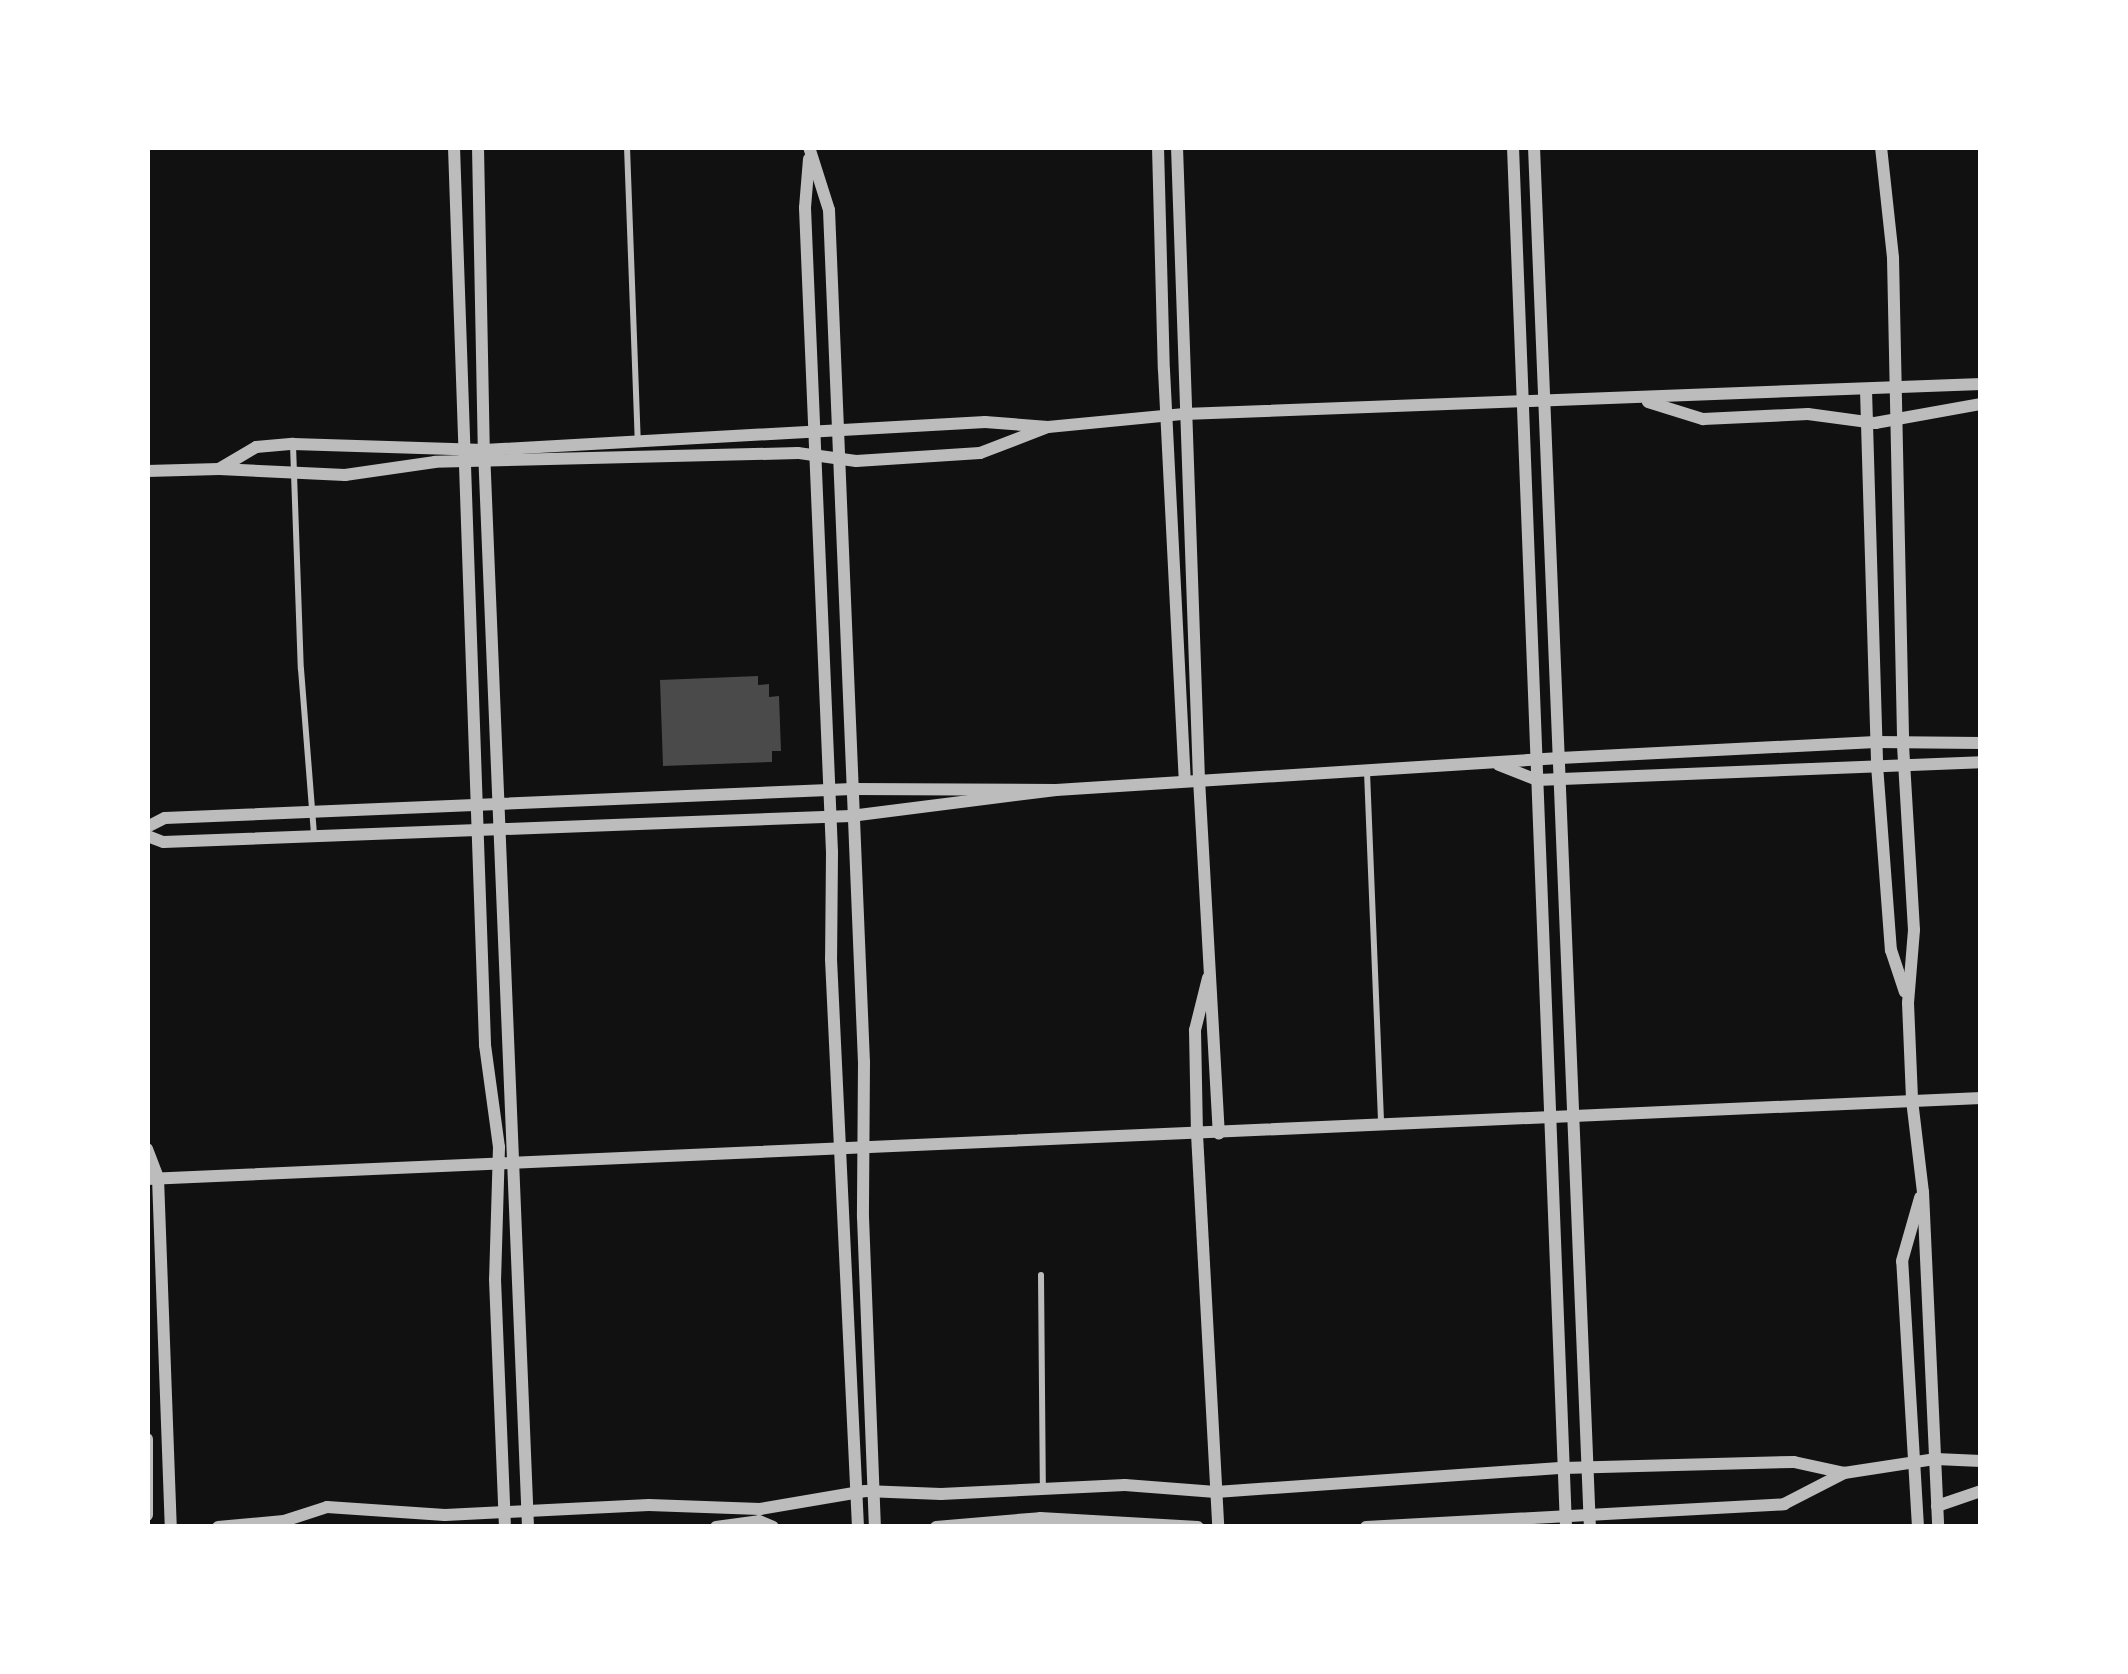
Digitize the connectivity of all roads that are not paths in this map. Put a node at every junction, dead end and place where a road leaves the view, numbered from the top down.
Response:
1 (454, 147) edge
2 (478, 147) edge
3 (628, 147) edge
4 (1158, 147) edge
5 (1177, 147) edge
6 (1513, 147) edge
7 (1534, 147) edge
8 (1881, 147) edge
9 (809, 149) edge
10 (1981, 384) edge
11 (1892, 388) junction
12 (1866, 390) junction
13 (1635, 399) junction
14 (1522, 402) junction
15 (1544, 402) junction
16 (1981, 404) edge
17 (1184, 414) junction
18 (1167, 416) junction
19 (1893, 422) junction
20 (1867, 423) junction
21 (1048, 427) junction
22 (837, 429) junction
23 (813, 431) junction
24 (638, 442) junction
25 (293, 444) junction
26 (814, 455) junction
27 (462, 457) junction
28 (484, 457) junction
29 (639, 459) junction
30 (839, 460) junction
31 (219, 469) junction
32 (292, 470) junction
33 (147, 471) edge
34 (1876, 742) junction
35 (1981, 743) edge
36 (1903, 745) junction
37 (1560, 758) junction
38 (1537, 761) junction
39 (1981, 762) edge
40 (1496, 763) junction
41 (1877, 765) junction
42 (1904, 765) junction
43 (1367, 770) junction
44 (1561, 778) junction
45 (1192, 779) junction
46 (1537, 780) junction
47 (852, 789) junction
48 (828, 790) junction
49 (1056, 790) junction
50 (502, 804) junction
51 (475, 805) junction
52 (313, 812) junction
53 (850, 816) junction
54 (830, 817) junction
55 (147, 826) edge
56 (503, 830) junction
57 (477, 831) junction
58 (147, 836) edge
59 (314, 837) junction
60 (1210, 967) junction
61 (1908, 1003) junction
62 (1981, 1098) edge
63 (1912, 1100) junction
64 (1577, 1118) junction
65 (1551, 1120) junction
66 (1381, 1128) junction
67 (1219, 1133) junction
68 (1197, 1134) junction
69 (147, 1149) edge
70 (864, 1151) junction
71 (842, 1152) junction
72 (517, 1164) junction
73 (498, 1165) junction
74 (153, 1178) edge
75 (1923, 1192) junction
76 (1041, 1275) dead end
77 (147, 1439) edge
78 (1936, 1460) junction
79 (1981, 1461) edge
80 (1915, 1462) junction
81 (1563, 1468) junction
82 (1587, 1468) junction
83 (1844, 1473) junction
84 (1043, 1489) junction
85 (874, 1491) junction
86 (1981, 1491) edge
87 (856, 1492) junction
88 (1216, 1492) junction
89 (1937, 1506) junction
90 (527, 1511) junction
91 (1589, 1512) junction
92 (147, 1515) edge
93 (505, 1520) edge
94 (1566, 1521) edge
95 (171, 1527) edge
96 (218, 1527) edge
97 (528, 1527) edge
98 (716, 1527) edge
99 (772, 1527) edge
100 (859, 1527) edge
101 (875, 1527) edge
102 (936, 1527) edge
103 (1198, 1527) edge
104 (1218, 1527) edge
105 (1366, 1527) edge
106 (1590, 1527) edge
107 (1918, 1527) edge
108 (1938, 1527) edge

1 - 27 street
2 - 28 street
3 - 24 lane
4 - 18 street
5 - 17 street
6 - 14 street
7 - 15 street
8 - 11 street
9 - 22 street
9 - 23 street
10 - 11 street
11 - 12 street
11 - 19 street
12 - 13 street
12 - 20 street
13 - 15 street
13 - 20 street
14 - 15 street
14 - 17 street
14 - 38 street
15 - 37 street
16 - 19 street
17 - 18 street
17 - 45 street
18 - 21 street
18 - 45 street
19 - 20 street
19 - 36 street
20 - 34 street
21 - 22 street
21 - 30 street
22 - 23 street
22 - 30 street
23 - 24 street
23 - 26 street
24 - 28 street
24 - 29 lane
25 - 27 street
25 - 31 street
25 - 32 lane
26 - 29 street
26 - 30 street
26 - 48 street
27 - 28 street
27 - 32 street
27 - 51 street
28 - 29 street
28 - 50 street
30 - 47 street
31 - 32 street
31 - 33 street
32 - 52 lane
34 - 36 street
34 - 37 street
34 - 41 street
35 - 36 street
36 - 42 street
37 - 38 street
37 - 44 street
38 - 40 street
38 - 46 street
39 - 42 street
40 - 43 street
40 - 46 street
41 - 42 street
41 - 44 street
41 - 61 street
42 - 61 street
43 - 45 street
43 - 66 lane
44 - 46 street
44 - 64 street
45 - 49 street
45 - 60 street
46 - 65 street
47 - 48 street
47 - 49 street
47 - 53 street
48 - 50 street
48 - 54 street
49 - 53 street
50 - 51 street
50 - 56 street
51 - 52 street
51 - 57 street
52 - 55 street
52 - 59 lane
53 - 54 street
53 - 70 street
54 - 56 street
54 - 71 street
56 - 57 street
56 - 72 street
57 - 59 street
57 - 73 street
58 - 59 street
60 - 67 street
60 - 68 street
61 - 63 street
62 - 63 street
63 - 64 street
63 - 75 street
64 - 65 street
64 - 82 street
65 - 66 street
65 - 81 street
66 - 67 street
67 - 68 street
68 - 70 street
68 - 88 street
69 - 74 street
70 - 71 street
70 - 85 street
71 - 72 street
71 - 87 street
72 - 73 street
72 - 90 street
73 - 74 street
73 - 93 street
74 - 95 street
75 - 78 street
75 - 80 street
76 - 84 lane
77 - 92 street
78 - 79 street
78 - 80 street
78 - 89 street
80 - 83 street
80 - 107 street
81 - 82 street
81 - 88 street
81 - 94 street
82 - 83 street
82 - 91 street
83 - 91 street
84 - 85 street
84 - 88 street
85 - 87 street
85 - 101 street
86 - 89 street
87 - 90 street
87 - 100 street
88 - 104 street
89 - 108 street
90 - 93 street
90 - 97 street
91 - 94 street
91 - 106 street
93 - 96 street
94 - 105 street
98 - 99 street
102 - 103 street

